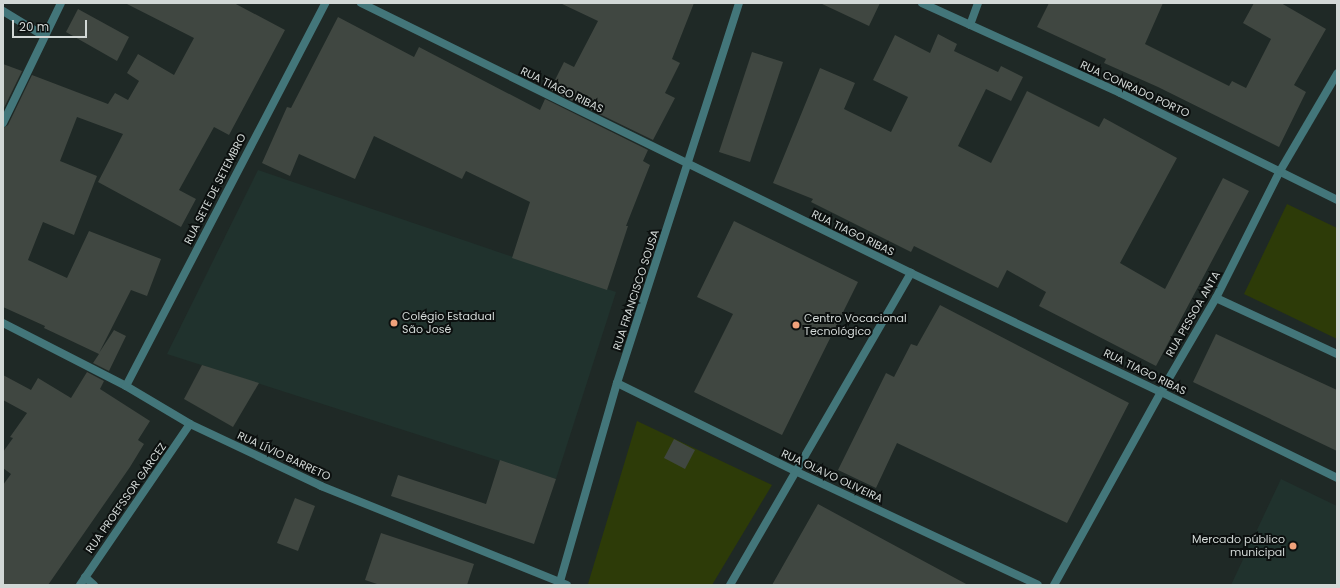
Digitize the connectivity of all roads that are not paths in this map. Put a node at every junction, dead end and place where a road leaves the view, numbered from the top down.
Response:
1 (61, 3) edge
2 (325, 3) edge
3 (361, 3) edge
4 (739, 3) edge
5 (922, 3) edge
6 (978, 3) edge
7 (3, 11) edge
8 (970, 25) junction
9 (44, 36) junction
10 (1337, 74) edge
11 (3, 123) edge
12 (688, 164) junction
13 (1280, 171) junction
14 (1337, 200) edge
15 (911, 273) junction
16 (1216, 298) junction
17 (3, 323) edge
18 (1337, 354) edge
19 (617, 383) junction
20 (126, 386) junction
21 (1161, 392) junction
22 (190, 424) junction
23 (795, 471) junction
24 (1337, 478) edge
25 (85, 577) junction
26 (562, 584) edge
27 (80, 585) edge
28 (94, 585) edge
29 (730, 585) edge
30 (1038, 585) edge
31 (1054, 585) edge

1 - 9 street
2 - 20 street, RUA SETE DE SETEMBRO
3 - 12 street, RUA TIAGO RIBAS
4 - 12 street, RUA FRANCISCO SOUSA
5 - 8 street, RUA CONRADO PORTO
6 - 8 street
7 - 9 street
8 - 13 street, RUA CONRADO PORTO
9 - 11 street
10 - 13 street, RUA PESSOA ANTA
12 - 15 street, RUA TIAGO RIBAS
12 - 19 street, RUA FRANCISCO SOUSA
13 - 14 street, RUA CONRADO PORTO
13 - 16 street, RUA PESSOA ANTA
15 - 21 street, RUA TIAGO RIBAS
15 - 23 street
16 - 18 street
16 - 21 street, RUA PESSOA ANTA
17 - 20 street, RUA LÍVIO BARRETO
19 - 23 street, RUA OLAVO OLIVEIRA
19 - 26 street, RUA FRANCISCO SOUSA
20 - 22 street, RUA LÍVIO BARRETO
21 - 24 street, RUA TIAGO RIBAS
21 - 31 street, RUA PESSOA ANTA
22 - 25 street, RUA PROEFSSOR GARCEZ
22 - 26 street, RUA LÍVIO BARRETO
23 - 29 street
23 - 30 street, RUA OLAVO OLIVEIRA
25 - 27 street, RUA PROEFSSOR GARCEZ
25 - 28 street

